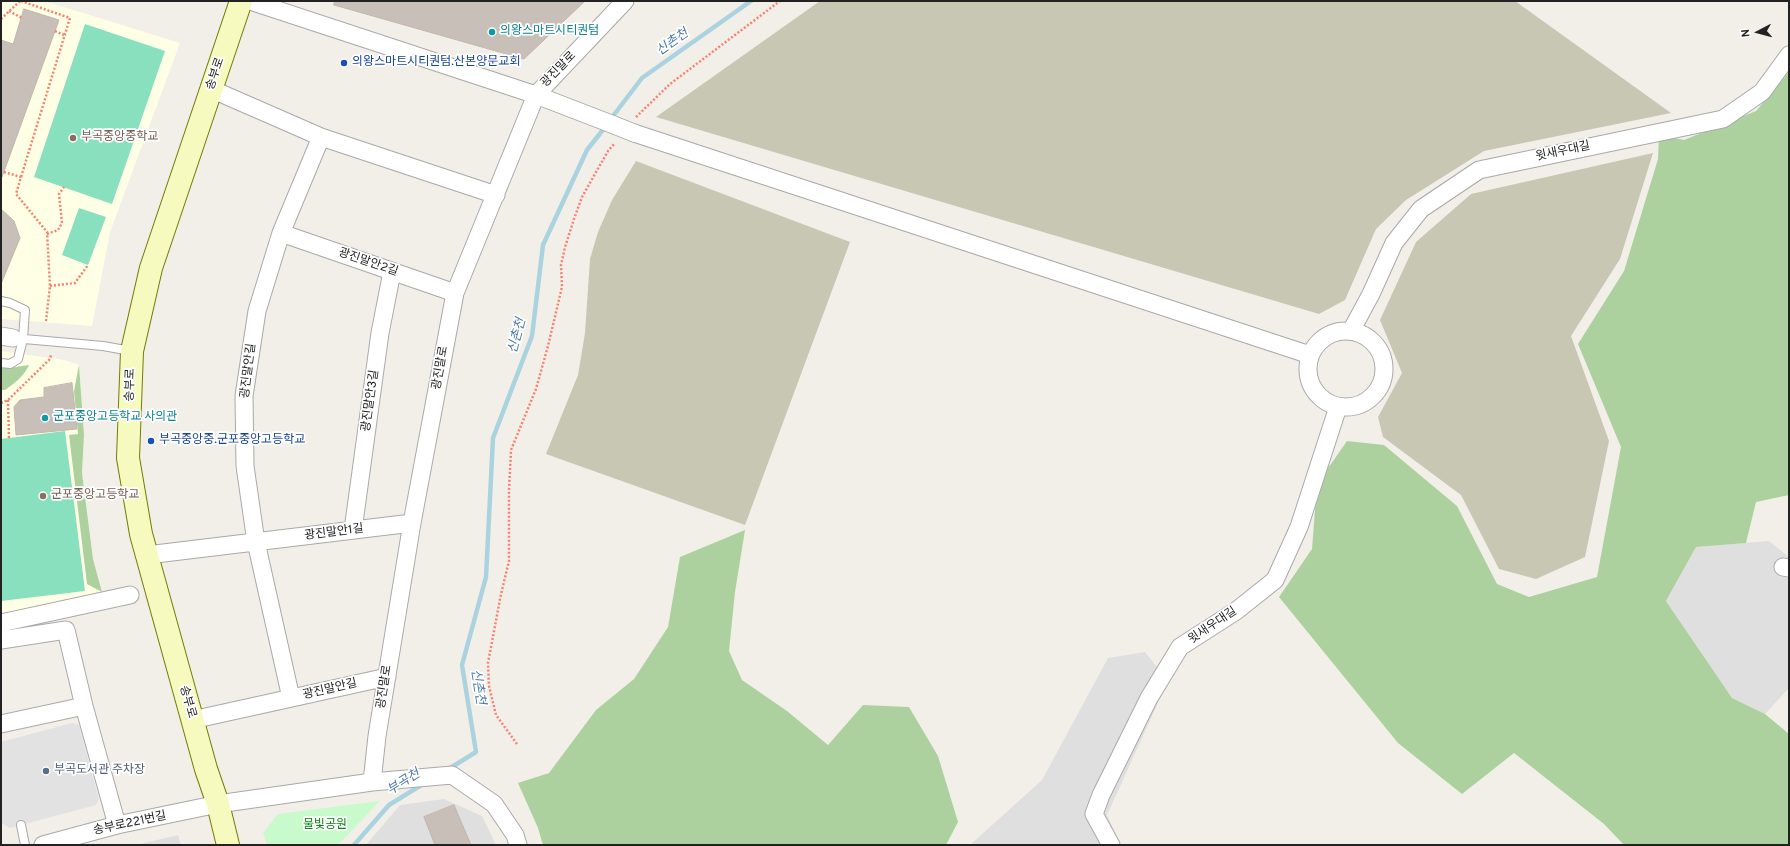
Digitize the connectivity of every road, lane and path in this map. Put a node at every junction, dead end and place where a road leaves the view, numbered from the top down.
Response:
1 (20, 1) edge
2 (241, 1) edge
3 (250, 1) edge
4 (625, 1) edge
5 (780, 1) edge
6 (10, 11) junction
7 (22, 18) dead end
8 (1, 19) edge
9 (55, 31) dead end
10 (64, 35) junction
11 (1789, 56) edge
12 (211, 89) junction
13 (536, 95) junction
14 (633, 127) junction
15 (321, 136) junction
16 (616, 142) dead end
17 (4, 172) dead end
18 (21, 177) junction
19 (64, 187) dead end
20 (496, 195) junction
21 (281, 233) junction
22 (47, 234) junction
23 (88, 264) dead end
24 (392, 272) junction
25 (50, 286) junction
26 (455, 293) junction
27 (1371, 294) junction
28 (1, 301) edge
29 (46, 321) dead end
30 (1350, 331) junction
31 (12, 337) edge
32 (1368, 338) junction
33 (132, 351) junction
34 (51, 355) dead end
35 (1310, 355) junction
36 (1, 363) edge
37 (8, 400) junction
38 (1, 403) edge
39 (1338, 407) junction
40 (9, 438) dead end
41 (412, 523) junction
42 (353, 530) junction
43 (256, 542) junction
44 (147, 555) junction
45 (130, 595) dead end
46 (1, 623) edge
47 (1, 640) edge
48 (387, 677) junction
49 (291, 698) junction
50 (84, 706) junction
51 (192, 720) junction
52 (1, 724) edge
53 (517, 744) dead end
54 (372, 782) junction
55 (218, 804) junction
56 (21, 825) dead end
57 (117, 825) junction
58 (25, 845) edge
59 (43, 845) edge
60 (228, 845) edge
61 (518, 845) edge
62 (1111, 845) edge

1 - 6 path
1 - 10 path
2 - 12 street, 송부로
3 - 13 street
4 - 13 street, 광진말로
5 - 14 path
6 - 7 path
6 - 8 path
9 - 10 path
10 - 18 path
11 - 27 street, 윗새우대길
12 - 15 street
12 - 33 street, 송부로
13 - 14 street, bridge
13 - 20 street, 광진말로
14 - 35 street
15 - 20 street
15 - 21 street, 광진말안길
16 - 53 path
17 - 18 path
18 - 22 path
19 - 22 path
20 - 26 street, 광진말로
21 - 24 street, 광진말안2길
21 - 43 street, 광진말안길
22 - 25 path
23 - 25 path
24 - 26 street, 광진말안2길
24 - 42 street, 광진말안3길
25 - 29 path
26 - 41 street, 광진말로
27 - 30 street
27 - 32 street
28 - 31 lane
30 - 32 street
30 - 35 street
31 - 33 lane
31 - 36 lane
32 - 39 street
33 - 44 street, 송부로
34 - 37 path
35 - 39 street
37 - 38 path
37 - 40 path
39 - 62 street, 윗새우대길
41 - 42 street, 광진말안1길
41 - 48 street, 광진말로
42 - 43 street, 광진말안1길
43 - 44 street, 광진말안1길
43 - 49 street, 광진말안길
44 - 51 street, 송부로
45 - 46 street
47 - 50 street
48 - 49 street, 광진말안길
48 - 54 street, 광진말로
49 - 51 street
50 - 52 street
50 - 57 street
51 - 55 street, 송부로
54 - 55 street, 송부로221번길
54 - 61 street, 송부로221번길
55 - 57 street, 송부로221번길
55 - 60 street, 송부로
56 - 58 lane
57 - 59 street, 송부로221번길

